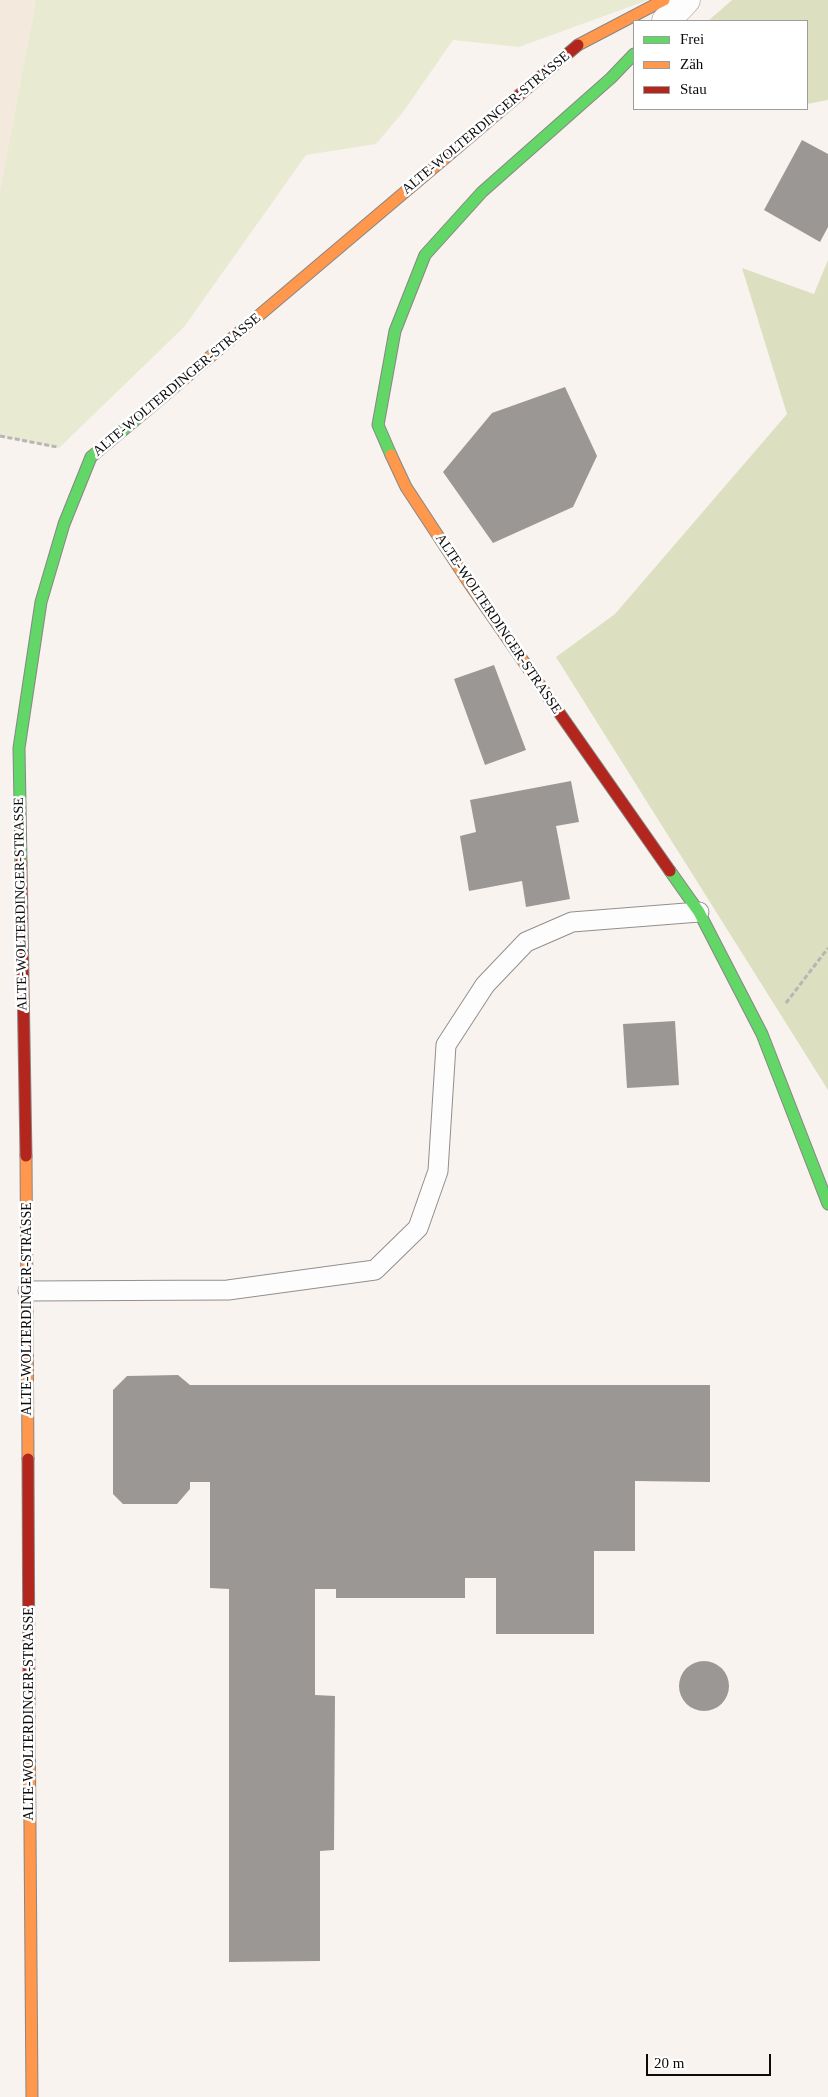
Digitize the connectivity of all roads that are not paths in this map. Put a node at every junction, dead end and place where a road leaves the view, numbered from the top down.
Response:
1 (664, 0) edge
2 (686, 0) edge
3 (667, 20) edge
4 (633, 55) edge
5 (699, 912) junction
6 (828, 1204) edge
7 (28, 1291) junction
8 (32, 2097) edge

1 - 7 street, ALTE-WOLTERDINGER-STRASSE
2 - 3 street
4 - 5 street, ALTE-WOLTERDINGER-STRASSE
5 - 6 street, ALTE-WOLTERDINGER-STRASSE
5 - 7 lane
7 - 8 street, ALTE-WOLTERDINGER-STRASSE

